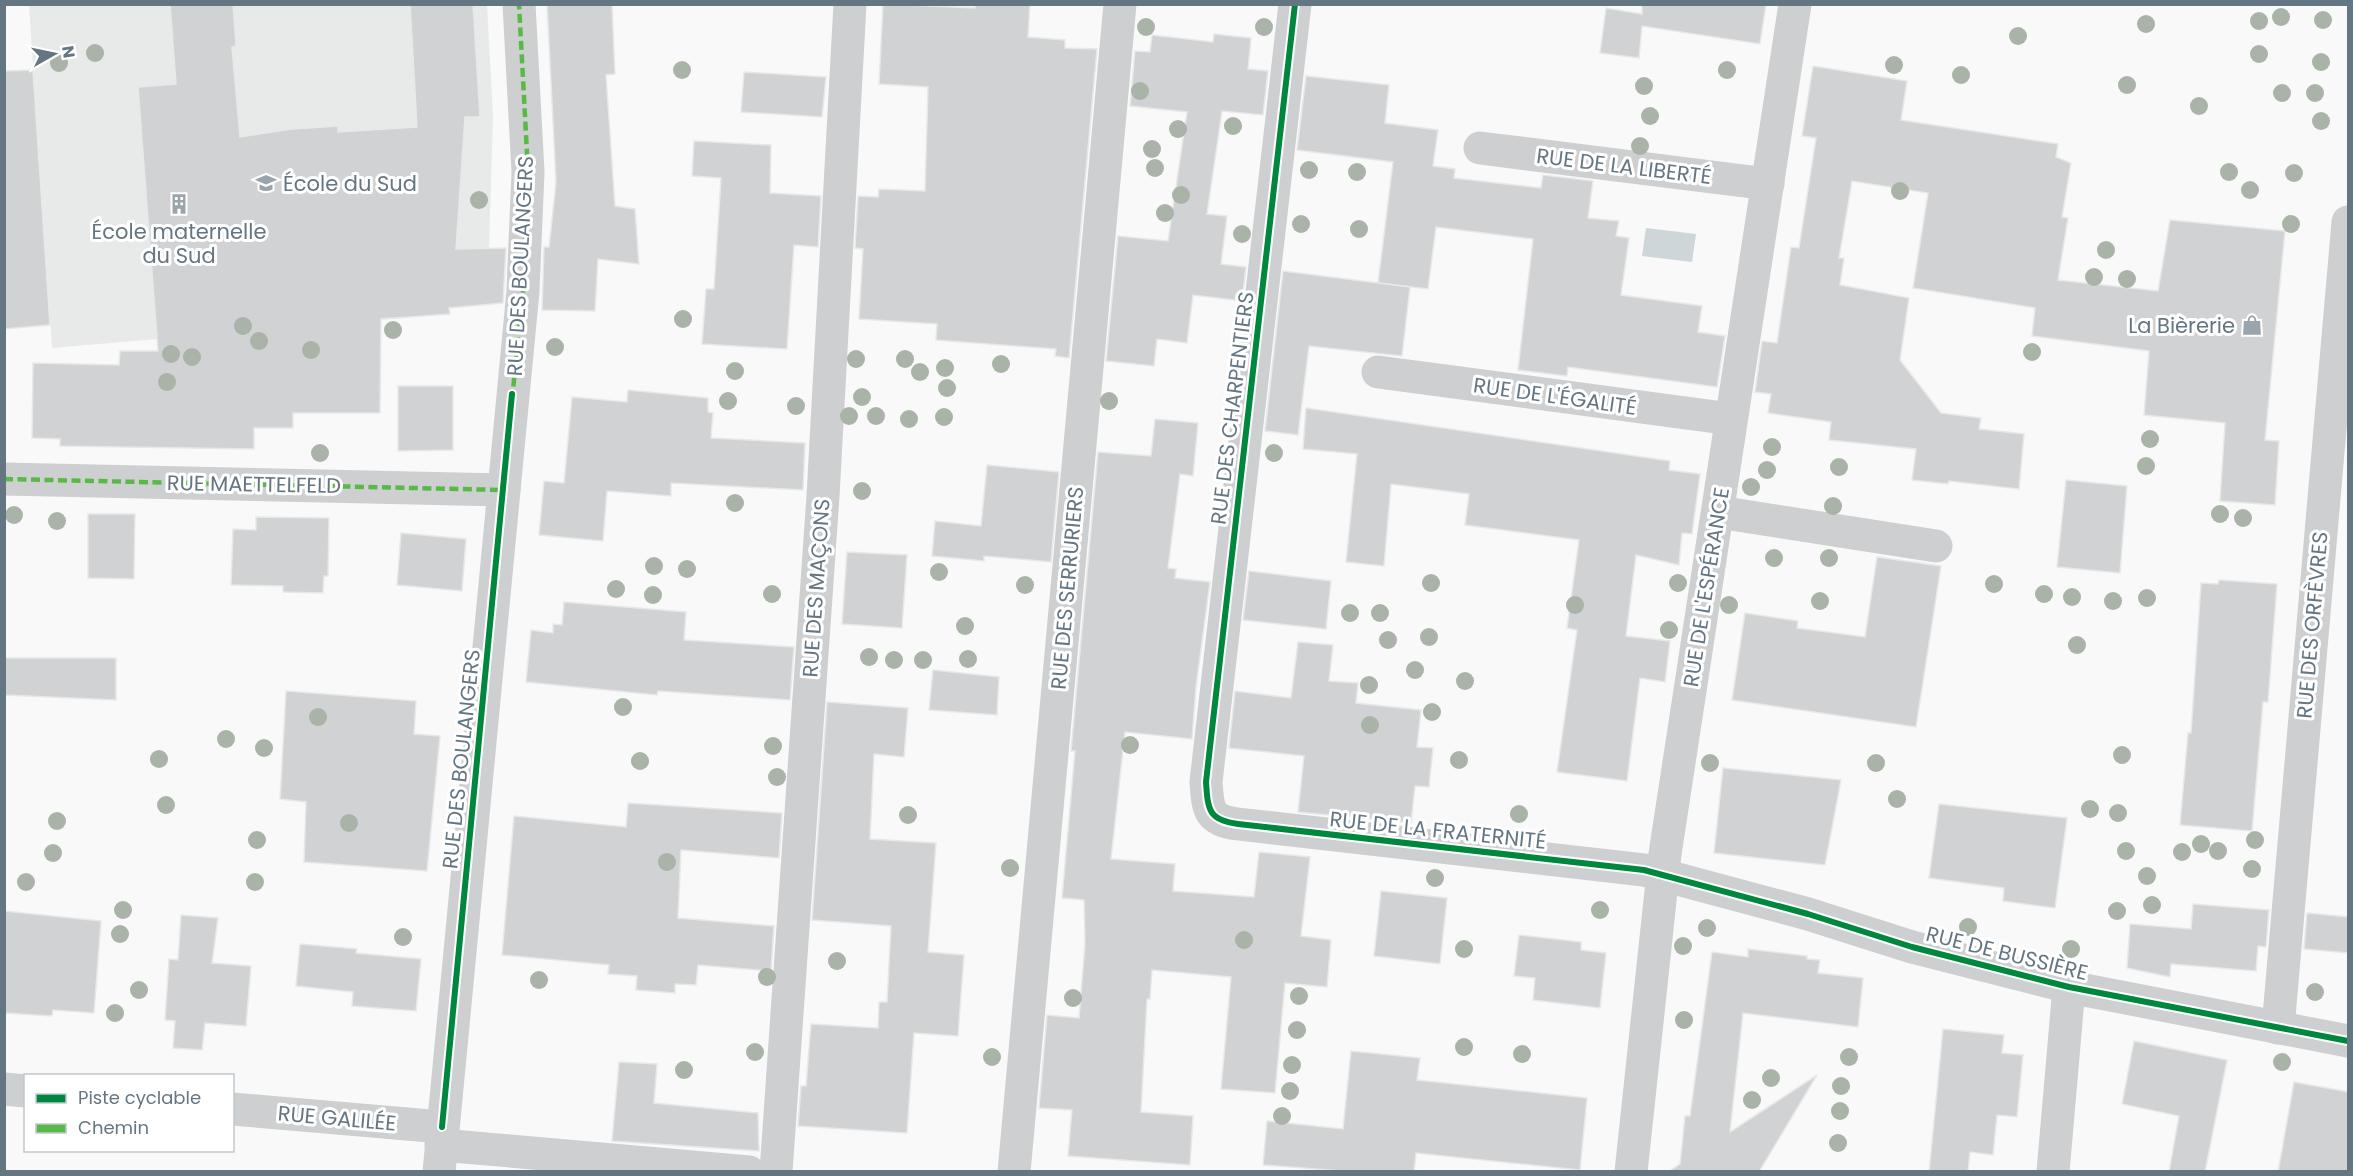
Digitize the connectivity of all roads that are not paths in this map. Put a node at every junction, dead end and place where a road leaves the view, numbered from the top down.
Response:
1 (519, 4) edge
2 (850, 4) edge
3 (1120, 4) edge
4 (1295, 4) edge
5 (1795, 4) edge
6 (1480, 148) dead end
7 (1768, 184) junction
8 (2349, 222) edge
9 (1378, 372) dead end
10 (1731, 419) junction
11 (4, 479) edge
12 (504, 489) junction
13 (1718, 512) junction
14 (1936, 546) dead end
15 (1211, 814) joint
16 (1663, 874) junction
17 (2069, 987) junction
18 (2278, 1028) junction
19 (2349, 1041) edge
20 (4, 1089) edge
21 (24, 1091) edge
22 (234, 1109) edge
23 (440, 1148) edge
24 (749, 1172) edge
25 (776, 1172) edge
26 (1014, 1172) edge
27 (1631, 1172) edge
28 (2053, 1172) edge

1 - 12 street, RUE DES BOULANGERS
2 - 25 street, RUE DES MAÇONS
3 - 26 street, RUE DES SERRURIERS
4 - 15 street, RUE DES CHARPENTIERS
5 - 7 street, RUE DE L'ESPÉRANCE
6 - 7 street, RUE DE LA LIBERTÉ
7 - 10 street, RUE DE L'ESPÉRANCE
8 - 18 street, RUE DES ORFÈVRES
9 - 10 street, RUE DE L'ÉGALITÉ
10 - 13 street, RUE DE L'ESPÉRANCE
11 - 12 street, RUE MAETTELFELD
12 - 23 street, RUE DES BOULANGERS
13 - 14 street
13 - 16 street, RUE DE L'ESPÉRANCE
15 - 16 street, RUE DE LA FRATERNITÉ
16 - 17 street, RUE DE BUSSIÈRE
16 - 27 street, RUE DE L'ESPÉRANCE
17 - 18 street, RUE DE BUSSIÈRE
17 - 28 street
18 - 19 street, RUE DE BUSSIÈRE
20 - 21 street
22 - 23 street, RUE GALILÉE
23 - 24 street, RUE GALILÉE

